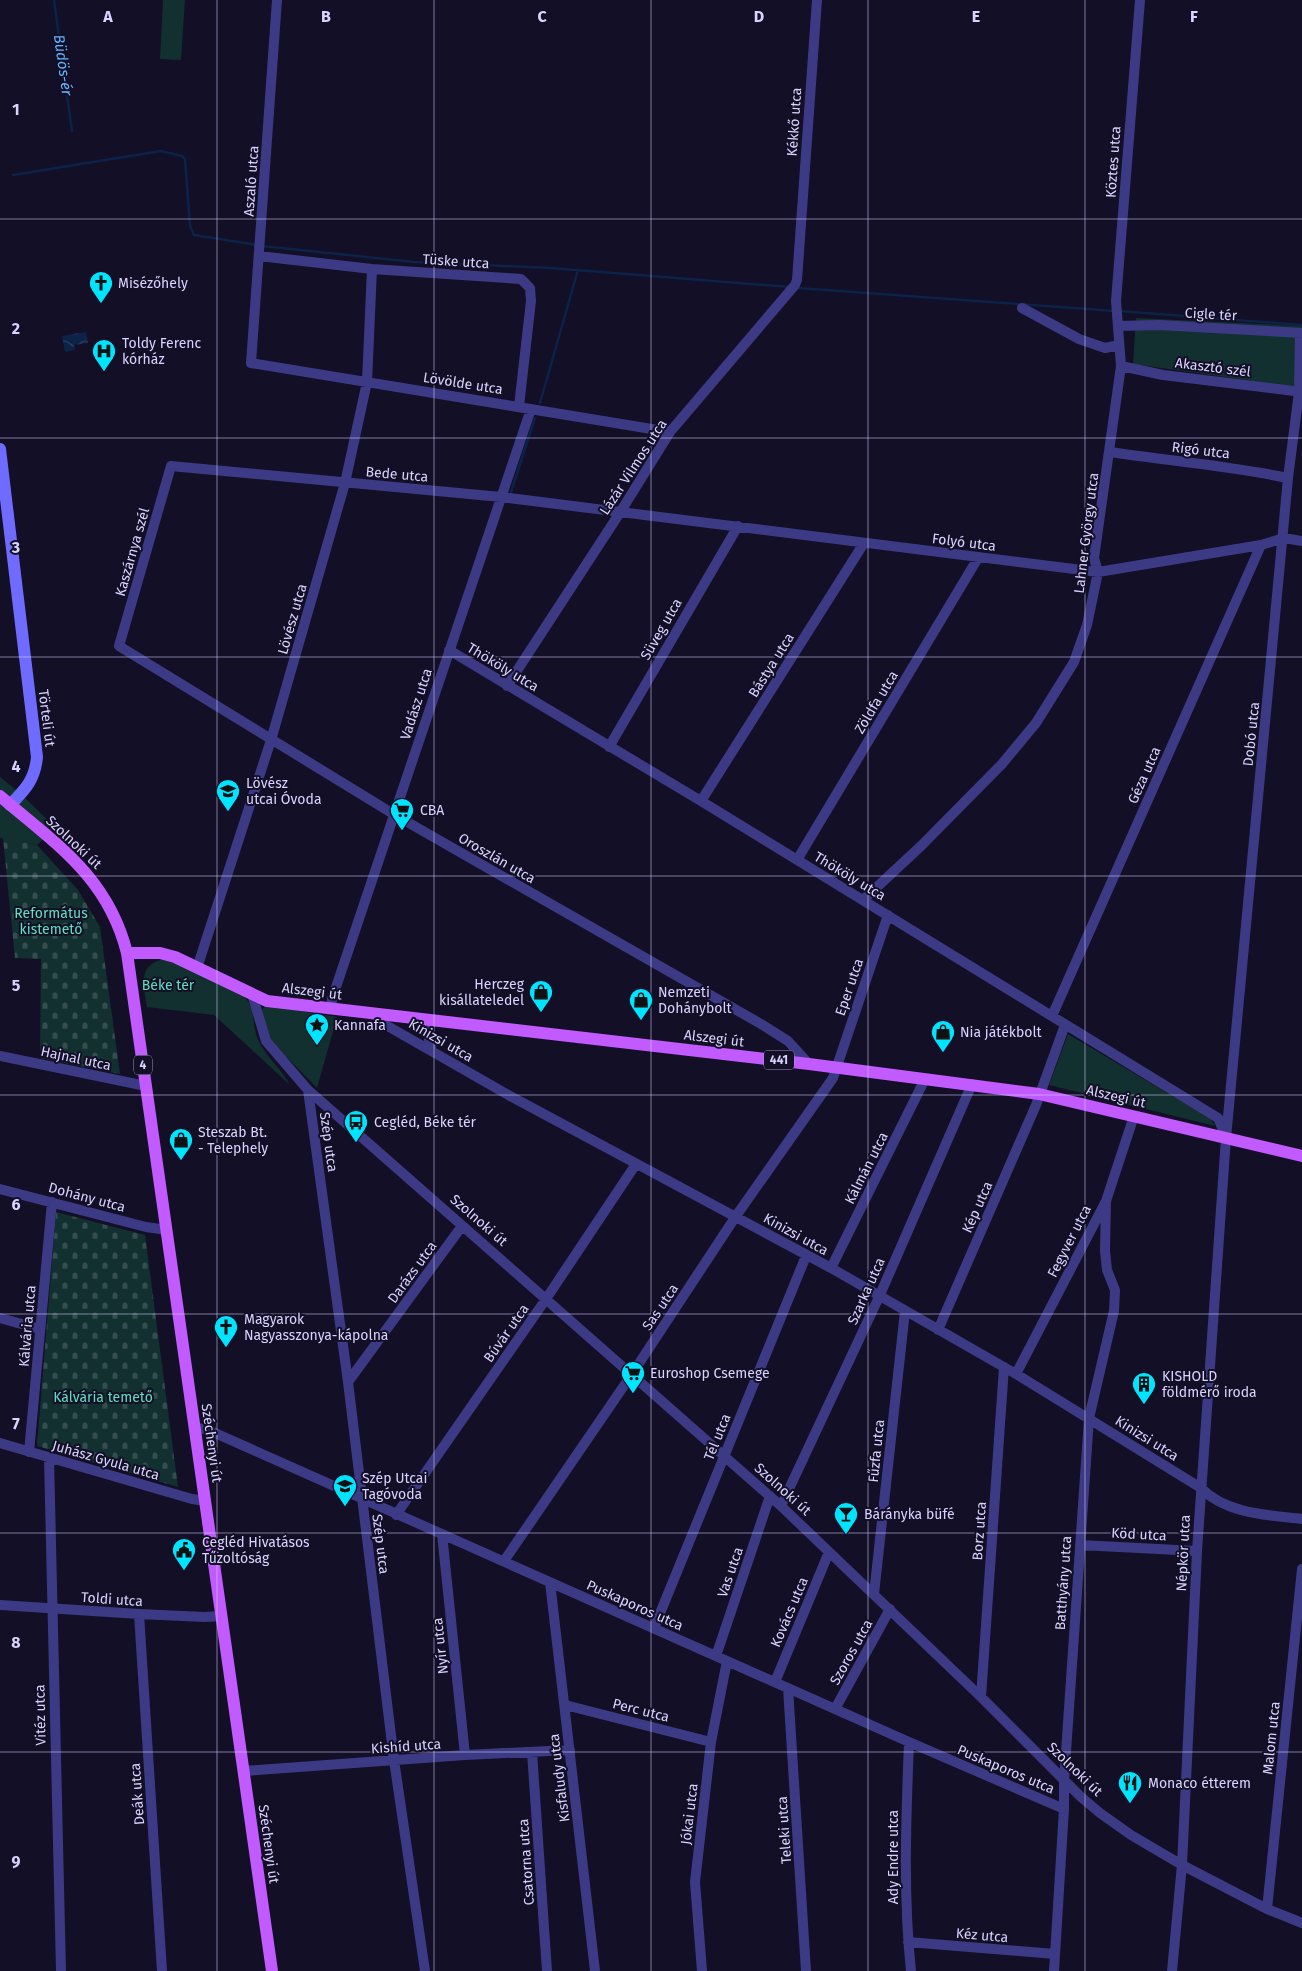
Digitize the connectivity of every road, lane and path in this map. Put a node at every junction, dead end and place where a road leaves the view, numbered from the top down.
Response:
1 (277, 0) edge
2 (817, 0) edge
3 (1140, 0) edge
4 (799, 245) joint
5 (259, 254) junction
6 (372, 269) junction
7 (1022, 308) dead end
8 (1118, 326) junction
9 (1301, 333) edge
10 (1118, 344) junction
11 (252, 363) joint
12 (1121, 366) junction
13 (368, 382) junction
14 (1301, 392) edge
15 (519, 406) junction
16 (531, 410) junction
17 (670, 432) junction
18 (0, 448) edge
19 (1110, 452) junction
20 (171, 466) joint
21 (1288, 478) junction
22 (345, 483) junction
23 (501, 497) junction
24 (621, 511) junction
25 (738, 526) junction
26 (1284, 538) junction
27 (1302, 541) edge
28 (864, 543) junction
29 (1261, 544) junction
30 (978, 558) junction
31 (1098, 572) junction
32 (119, 646) joint
33 (448, 650) junction
34 (507, 686) junction
35 (271, 740) junction
36 (608, 747) junction
37 (0, 796) edge
38 (701, 801) junction
39 (10, 805) junction
40 (395, 815) junction
41 (797, 860) junction
42 (863, 900) junction
43 (888, 915) junction
44 (116, 920) joint
45 (127, 953) junction
46 (160, 953) junction
47 (197, 968) junction
48 (132, 983) junction
49 (252, 994) junction
50 (331, 1009) junction
51 (373, 1014) junction
52 (1052, 1016) junction
53 (431, 1020) junction
54 (1064, 1026) junction
55 (432, 1051) junction
56 (0, 1056) edge
57 (809, 1064) junction
58 (836, 1067) junction
59 (925, 1079) junction
60 (972, 1084) junction
61 (146, 1086) junction
62 (308, 1090) junction
63 (1040, 1094) junction
64 (1134, 1116) junction
65 (1226, 1138) junction
66 (1302, 1156) edge
67 (636, 1164) junction
68 (0, 1188) edge
69 (1106, 1201) junction
70 (52, 1202) junction
71 (736, 1216) junction
72 (462, 1226) junction
73 (167, 1230) junction
74 (806, 1256) junction
75 (831, 1268) junction
76 (879, 1296) junction
77 (546, 1299) junction
78 (905, 1311) junction
79 (0, 1318) edge
80 (40, 1329) junction
81 (938, 1330) junction
82 (1004, 1367) junction
83 (632, 1374) junction
84 (1016, 1374) junction
85 (348, 1382) junction
86 (1088, 1418) junction
87 (196, 1428) junction
88 (0, 1443) edge
89 (29, 1452) junction
90 (723, 1456) junction
91 (49, 1458) junction
92 (1201, 1488) junction
93 (770, 1496) junction
94 (362, 1500) junction
95 (206, 1501) junction
96 (781, 1506) junction
97 (396, 1515) junction
98 (1302, 1519) edge
99 (442, 1534) junction
100 (1080, 1545) junction
101 (1197, 1551) junction
102 (829, 1552) junction
103 (504, 1561) junction
104 (1302, 1569) edge
105 (550, 1582) junction
106 (874, 1594) junction
107 (0, 1605) edge
108 (52, 1608) junction
109 (890, 1609) junction
110 (139, 1614) junction
111 (222, 1616) junction
112 (654, 1628) junction
113 (716, 1656) junction
114 (727, 1661) junction
115 (774, 1682) junction
116 (788, 1688) junction
117 (981, 1697) junction
118 (564, 1705) junction
119 (835, 1709) junction
120 (712, 1742) junction
121 (908, 1742) junction
122 (570, 1750) junction
123 (532, 1752) junction
124 (465, 1755) junction
125 (394, 1760) junction
126 (244, 1771) junction
127 (1064, 1781) junction
128 (1064, 1809) junction
129 (1182, 1865) junction
130 (1267, 1910) junction
131 (1302, 1923) edge
132 (908, 1942) junction
133 (1055, 1954) junction
134 (61, 1971) edge
135 (162, 1971) edge
136 (272, 1971) edge
137 (425, 1971) edge
138 (547, 1971) edge
139 (596, 1971) edge
140 (702, 1971) edge
141 (806, 1971) edge
142 (911, 1971) edge
143 (1054, 1971) edge
144 (1172, 1971) edge

1 - 5 street, Aszaló utca
2 - 4 street, Kékkő utca
3 - 8 street, Köztes utca
4 - 17 street, Lázár Vilmos utca
5 - 6 street, Tüske utca
5 - 11 street, Aszaló utca
6 - 13 street, Lövész utca
6 - 15 street, Tüske utca
7 - 10 street
8 - 9 street, Cigle tér
8 - 10 street, Lahner György utca
9 - 14 street, Dobó utca
10 - 12 street, Lahner György utca
11 - 13 street, Lövölde utca
12 - 14 street, Akasztó szél
12 - 19 street, Lahner György utca
13 - 15 street, Lövölde utca
13 - 22 street, Lövész utca
14 - 21 street, Dobó utca
15 - 16 street, Lövölde utca
16 - 17 street, Lövölde utca
16 - 23 street, Vadász utca
17 - 24 street, Lázár Vilmos utca
18 - 39 main road, Törteli út
19 - 21 street, Rigó utca
19 - 31 street, Lahner György utca
20 - 22 street, Bede utca
20 - 32 street, Kaszárnya szél
21 - 26 street, Dobó utca
22 - 23 street, Bede utca
22 - 35 street, Lövész utca
23 - 24 street, Bede utca
23 - 33 street, Vadász utca
24 - 25 street, Folyó utca
24 - 34 street, Lázár Vilmos utca
25 - 28 street, Folyó utca
25 - 36 street, Süveg utca
26 - 27 street, Folyó utca
26 - 29 street, Folyó utca
26 - 65 street, Dobó utca
28 - 30 street, Folyó utca
28 - 38 street, Bástya utca
29 - 31 street, Folyó utca
29 - 52 street, Géza utca
30 - 31 street, Folyó utca
30 - 41 street, Zöldfa utca
31 - 42 street, Lahner György utca
32 - 35 street, Oroszlán utca
33 - 34 street, Thököly utca
33 - 40 street, Vadász utca
34 - 36 street, Thököly utca
35 - 40 street, Oroszlán utca
35 - 47 street, Lövész utca
36 - 38 street, Thököly utca
37 - 39 main road, Szolnoki út / 4
38 - 41 street, Thököly utca
39 - 44 main road, Szolnoki út / 4
40 - 50 street, Vadász utca
40 - 57 street, Oroszlán utca
41 - 42 street, Thököly utca
42 - 43 street, Thököly utca
43 - 52 street, Thököly utca
43 - 58 street, Eper utca
44 - 45 main road, Széchenyi út / 4
45 - 46 main road, Alszegi út / 441
45 - 48 main road, Széchenyi út / 4
46 - 47 main road, Alszegi út / 441
46 - 48 main road
47 - 49 main road, Alszegi út / 441
48 - 61 main road, Széchenyi út / 4
49 - 50 main road, Alszegi út / 441
49 - 62 street, Szolnoki út
50 - 51 main road, Alszegi út / 441
51 - 53 main road, Alszegi út / 441
51 - 55 street, Kinizsi utca
52 - 54 street, Thököly utca
53 - 55 street
53 - 57 main road, Alszegi út / 441
54 - 63 street
54 - 65 street, Thököly utca
55 - 67 street, Kinizsi utca
56 - 61 street, Hajnal utca
57 - 58 main road, Alszegi út / 441
58 - 59 main road, Alszegi út / 441
58 - 71 street, Sas utca
59 - 60 main road, Alszegi út / 441
59 - 75 street, Kálmán utca
60 - 63 main road, Alszegi út / 441
60 - 76 street, Szarka utca
61 - 73 main road, Széchenyi út / 4
62 - 72 street, Szolnoki út
62 - 85 street, Szép utca
63 - 64 main road, Alszegi út / 441
63 - 81 street, Kép utca
64 - 65 main road, Alszegi út / 441
64 - 69 street, Fegyver utca
65 - 66 main road, Alszegi út / 441
65 - 92 street, Népkör utca
67 - 71 street, Kinizsi utca
67 - 77 street, Búvár utca
68 - 70 street, Dohány utca
69 - 84 street, Fegyver utca
69 - 86 street, Batthyány utca
70 - 73 street, Dohány utca
70 - 80 street, Kálvária utca
71 - 74 street, Kinizsi utca
71 - 83 street, Sas utca
72 - 77 street, Szolnoki út
72 - 85 street, Darázs utca
73 - 87 main road, Széchenyi út / 4
74 - 75 street, Kinizsi utca
74 - 90 street, Tél utca
75 - 76 street, Kinizsi utca
76 - 78 street, Kinizsi utca
76 - 96 street, Szarka utca
77 - 83 street, Szolnoki út
77 - 97 street, Búvár utca
78 - 81 street, Kinizsi utca
78 - 106 street, Fűzfa utca
79 - 80 street
80 - 89 street, Kálvária utca
81 - 82 street, Kinizsi utca
82 - 84 street, Kinizsi utca
82 - 117 street, Borz utca
83 - 90 street, Szolnoki út
83 - 103 street, Sas utca
84 - 86 street, Kinizsi utca
85 - 94 street, Szép utca
86 - 92 street, Kinizsi utca
86 - 100 street, Batthyány utca
87 - 94 street, Puskaporos utca
87 - 95 main road, Széchenyi út / 4
88 - 89 street, Juhász Gyula utca
89 - 91 street, Juhász Gyula utca
90 - 93 street, Szolnoki út
90 - 112 street, Tél utca
91 - 95 street, Juhász Gyula utca
91 - 108 street, Vitéz utca
92 - 98 street, Kinizsi utca
92 - 101 street, Népkör utca
93 - 96 street, Szolnoki út
93 - 113 street, Vas utca
94 - 97 street, Puskaporos utca
94 - 125 street, Szép utca
95 - 111 main road, Széchenyi út / 4
96 - 102 street, Szolnoki út
97 - 99 street, Puskaporos utca
99 - 103 street, Puskaporos utca
99 - 124 street, Nyír utca
100 - 101 street, Köd utca
100 - 127 street, Batthyány utca
101 - 129 street, Népkör utca
102 - 106 street, Szolnoki út
102 - 115 street, Kovács utca
103 - 105 street, Puskaporos utca
104 - 130 street, Malom utca
105 - 112 street, Puskaporos utca
105 - 118 street, Kisfaludy utca
106 - 109 street, Szolnoki út
107 - 108 street, Toldi utca
108 - 110 street, Toldi utca
108 - 134 street, Vitéz utca
109 - 117 street, Szolnoki út
109 - 119 street, Szoros utca
110 - 111 street, Toldi utca
110 - 135 street, Deák utca
111 - 126 main road, Széchenyi út / 4
112 - 113 street, Puskaporos utca
113 - 114 street, Puskaporos utca
114 - 115 street, Puskaporos utca
114 - 120 street, Jókai utca
115 - 116 street, Puskaporos utca
116 - 119 street, Puskaporos utca
116 - 141 street, Teleki utca
117 - 127 street, Szolnoki út
118 - 120 street, Perc utca
118 - 122 street, Kisfaludy utca
119 - 121 street, Puskaporos utca
120 - 140 street, Jókai utca
121 - 128 street, Puskaporos utca
121 - 132 street, Ady Endre utca
122 - 123 street, Kishíd utca
122 - 139 street, Kisfaludy utca
123 - 124 street, Kishíd utca
123 - 138 street, Csatorna utca
124 - 125 street, Kishíd utca
125 - 126 street, Kishíd utca
125 - 137 street, Szép utca
126 - 136 main road, Széchenyi út / 4
127 - 128 street, Batthyány utca
127 - 129 street, Szolnoki út
128 - 133 street, Batthyány utca
129 - 130 street, Szolnoki út
129 - 144 street, Népkör utca
130 - 131 street, Szolnoki út
132 - 133 street, Kéz utca
132 - 142 street, Ady Endre utca
133 - 143 street, Batthyány utca

